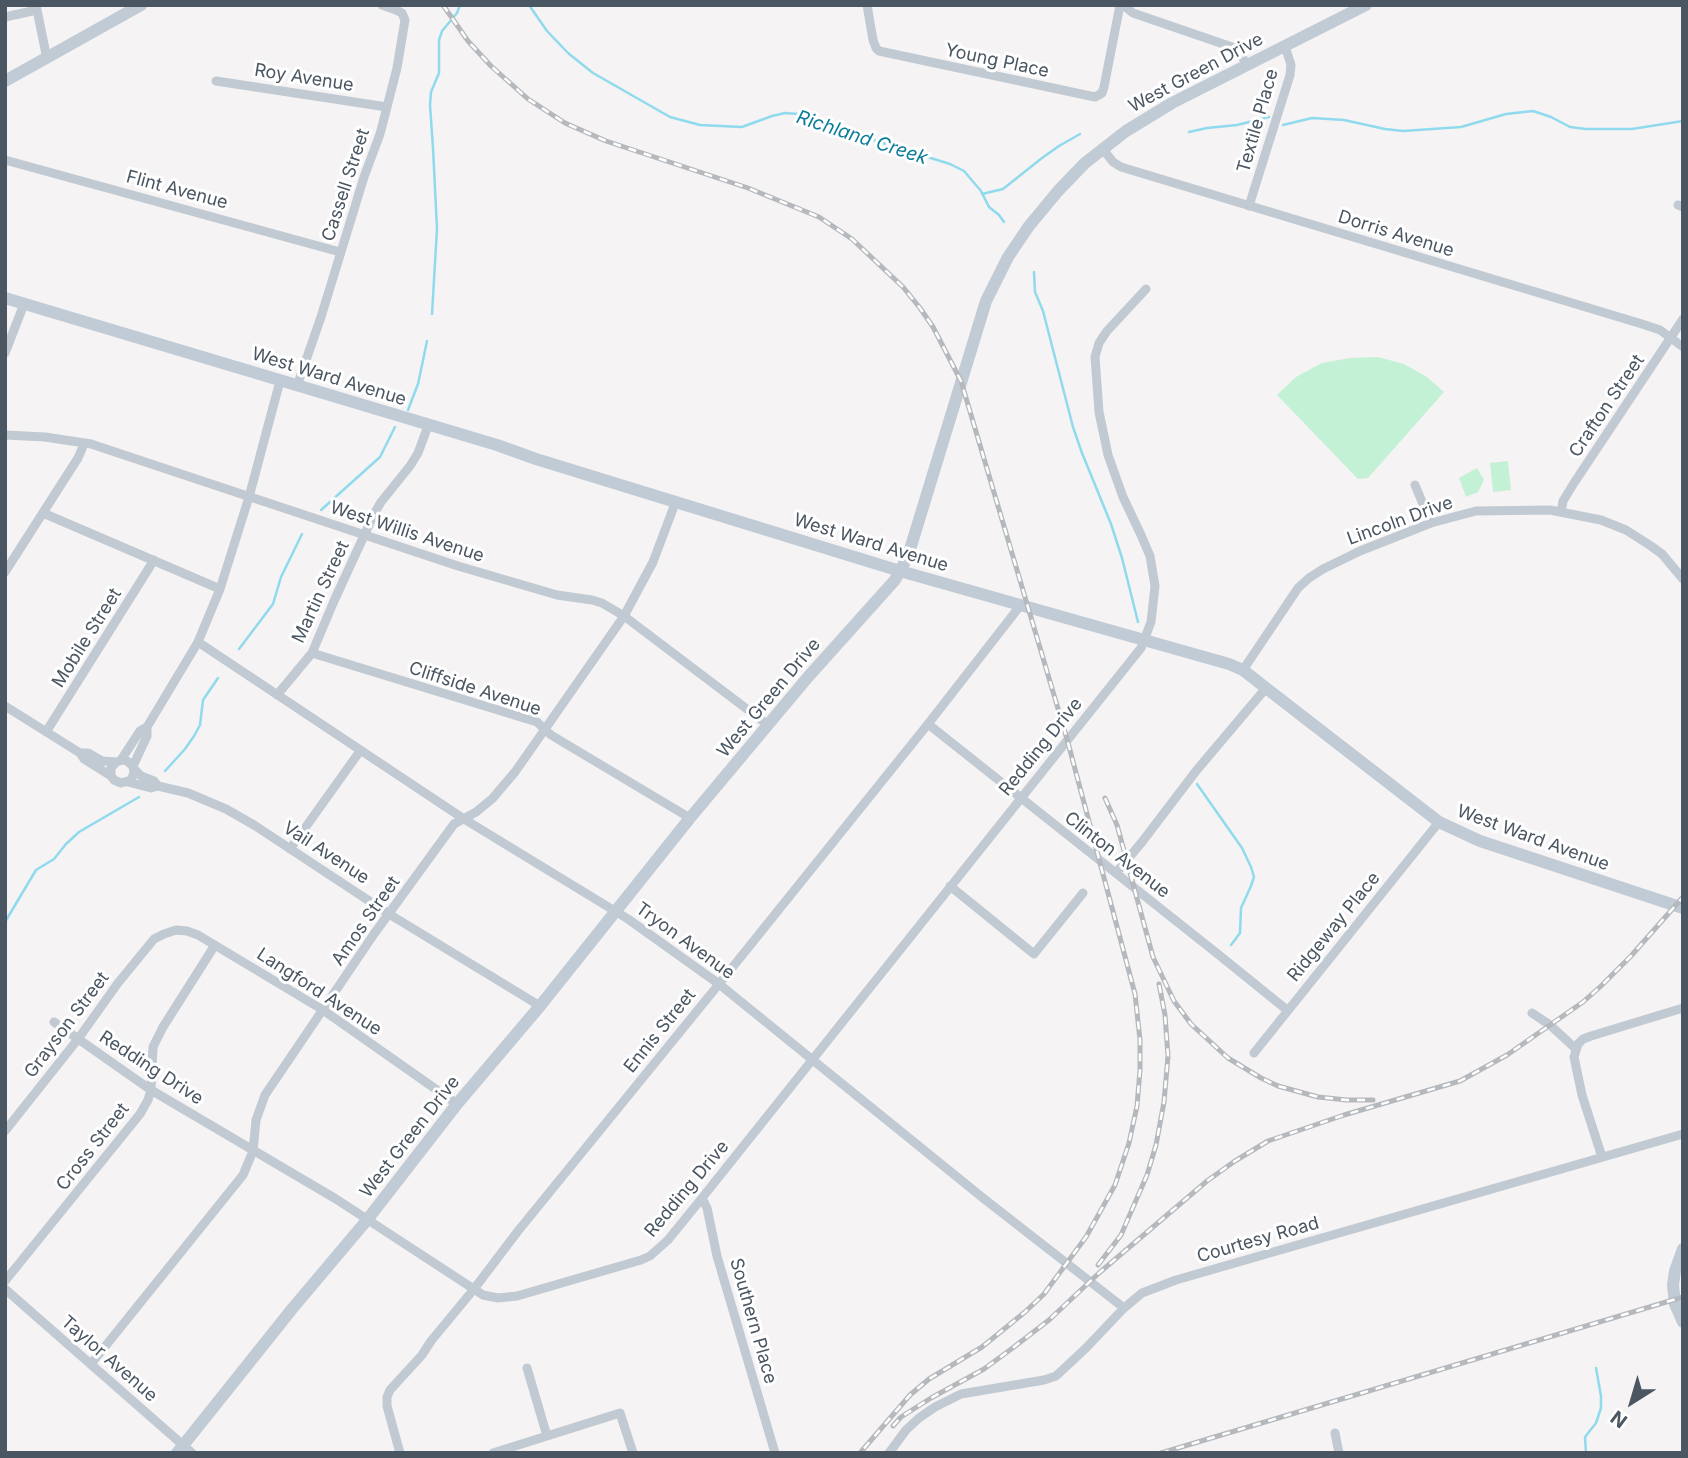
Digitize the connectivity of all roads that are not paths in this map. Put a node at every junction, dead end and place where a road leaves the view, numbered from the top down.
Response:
1 (141, 5) edge
2 (382, 5) edge
3 (867, 5) edge
4 (1121, 5) edge
5 (1366, 5) edge
6 (36, 8) edge
7 (5, 17) edge
8 (1285, 46) junction
9 (47, 58) junction
10 (1247, 65) junction
11 (5, 81) edge
12 (216, 81) dead end
13 (387, 107) junction
14 (1103, 149) junction
15 (5, 160) edge
16 (1249, 206) junction
17 (340, 251) junction
18 (1146, 289) dead end
19 (5, 298) edge
20 (24, 304) junction
21 (1683, 319) edge
22 (1671, 338) junction
23 (1683, 347) edge
24 (5, 353) edge
25 (280, 380) junction
26 (297, 386) junction
27 (428, 426) junction
28 (5, 435) edge
29 (82, 443) junction
30 (1415, 485) dead end
31 (249, 497) junction
32 (676, 501) junction
33 (1561, 512) junction
34 (43, 513) junction
35 (1431, 523) junction
36 (365, 535) junction
37 (154, 560) junction
38 (900, 571) junction
39 (5, 572) edge
40 (1683, 579) edge
41 (220, 589) junction
42 (1020, 606) junction
43 (624, 616) junction
44 (1145, 640) junction
45 (198, 642) junction
46 (312, 653) junction
47 (1243, 670) junction
48 (1266, 688) junction
49 (277, 695) junction
50 (5, 706) edge
51 (928, 724) junction
52 (768, 725) junction
53 (147, 727) junction
54 (545, 729) junction
55 (46, 732) junction
56 (360, 751) junction
57 (80, 753) junction
58 (118, 761) junction
59 (133, 768) junction
60 (111, 776) junction
61 (128, 782) junction
62 (158, 786) junction
63 (1020, 798) junction
64 (690, 818) junction
65 (464, 819) junction
66 (1439, 822) junction
67 (290, 849) junction
68 (1116, 873) junction
69 (950, 886) junction
70 (1083, 893) dead end
71 (1683, 908) edge
72 (615, 911) junction
73 (389, 914) junction
74 (155, 939) joint
75 (215, 946) junction
76 (719, 984) junction
77 (540, 1006) junction
78 (1683, 1008) edge
79 (323, 1010) junction
80 (1287, 1010) junction
81 (1532, 1013) dead end
82 (54, 1022) dead end
83 (78, 1039) junction
84 (1576, 1049) junction
85 (1254, 1053) dead end
86 (812, 1060) junction
87 (150, 1090) junction
88 (457, 1104) junction
89 (5, 1131) edge
90 (1683, 1134) edge
91 (253, 1151) junction
92 (1602, 1157) junction
93 (702, 1198) junction
94 (367, 1220) junction
95 (1683, 1249) edge
96 (5, 1281) edge
97 (5, 1289) edge
98 (474, 1289) junction
99 (1124, 1308) junction
100 (1683, 1322) edge
101 (91, 1364) junction
102 (527, 1368) dead end
103 (1335, 1433) dead end
104 (547, 1436) junction
105 (184, 1450) edge
106 (400, 1453) edge
107 (493, 1453) edge
108 (633, 1453) edge
109 (775, 1453) edge
110 (890, 1453) edge
111 (1339, 1453) edge

1 - 9 street
2 - 13 street, Cassell Street
3 - 4 street, Young Place
4 - 10 street, Textile Place
5 - 8 street, West Green Drive
6 - 7 street
6 - 9 street
8 - 10 street, West Green Drive
8 - 16 street, Textile Place
9 - 11 street
10 - 14 street, West Green Drive
12 - 13 street, Roy Avenue
13 - 17 street, Cassell Street
14 - 16 street, Dorris Avenue
14 - 38 street, West Green Drive
15 - 17 street, Flint Avenue
16 - 22 street, Dorris Avenue
17 - 26 street, Cassell Street
18 - 44 street
19 - 20 street, West Ward Avenue
20 - 24 street
20 - 25 street, West Ward Avenue
21 - 22 street, Crafton Street
22 - 23 street, Dorris Avenue
22 - 33 street, Crafton Street
25 - 26 street, West Ward Avenue
25 - 31 street
26 - 27 street, West Ward Avenue
27 - 32 street, West Ward Avenue
27 - 36 street, Martin Street
28 - 29 street, West Willis Avenue
29 - 31 street, West Willis Avenue
29 - 34 street
30 - 35 street
31 - 36 street, West Willis Avenue
31 - 41 street
32 - 38 street, West Ward Avenue
32 - 43 street, Amos Street
33 - 35 street, Lincoln Drive
33 - 40 street, Lincoln Drive
34 - 37 street
34 - 39 street
35 - 47 street, Lincoln Drive
36 - 43 street, West Willis Avenue
36 - 46 street, Martin Street
37 - 41 street
37 - 55 street, Mobile Street
38 - 42 street, West Ward Avenue
38 - 52 street, West Green Drive
41 - 45 street
42 - 44 street, West Ward Avenue
42 - 51 street, Ennis Street
43 - 52 street, West Willis Avenue
43 - 54 street, Amos Street
44 - 47 street, West Ward Avenue
44 - 63 street, Redding Drive
45 - 49 street, Tryon Avenue
45 - 53 street
46 - 49 street, Martin Street
46 - 54 street, Cliffside Avenue
47 - 48 street, West Ward Avenue
48 - 66 street, West Ward Avenue
48 - 68 street
49 - 56 street, Tryon Avenue
50 - 55 street
51 - 63 street, Clinton Avenue
51 - 76 street, Ennis Street
52 - 64 street, West Green Drive
53 - 58 street
53 - 59 street
54 - 64 street, Cliffside Avenue
54 - 65 street, Amos Street
55 - 57 street
56 - 65 street, Tryon Avenue
56 - 67 street
57 - 58 street
57 - 60 street
58 - 59 street
58 - 60 street
59 - 61 street
59 - 62 street, Vail Avenue
60 - 61 street
61 - 62 street, Vail Avenue
62 - 67 street, Vail Avenue
63 - 68 street, Clinton Avenue
63 - 69 street, Redding Drive
64 - 72 street, West Green Drive
65 - 72 street, Tryon Avenue
65 - 73 street, Amos Street
66 - 71 street, West Ward Avenue
66 - 80 street, Ridgeway Place
67 - 73 street, Vail Avenue
68 - 80 street, Clinton Avenue
69 - 70 street
69 - 86 street, Redding Drive
72 - 76 street, Tryon Avenue
72 - 77 street, West Green Drive
73 - 77 street, Vail Avenue
73 - 79 street, Amos Street
74 - 75 street, Langford Avenue
74 - 83 street, Grayson Street
75 - 79 street, Langford Avenue
75 - 87 street, Cross Street
76 - 86 street, Tryon Avenue
76 - 98 street, Ennis Street
77 - 88 street, West Green Drive
78 - 84 street
79 - 88 street, Langford Avenue
79 - 91 street, Amos Street
80 - 85 street, Ridgeway Place
81 - 84 street
82 - 83 street, Redding Drive
83 - 87 street, Redding Drive
83 - 89 street, Grayson Street
84 - 92 street
86 - 93 street, Redding Drive
86 - 99 street, Tryon Avenue
87 - 91 street, Redding Drive
87 - 96 street, Cross Street
88 - 94 street, West Green Drive
90 - 92 street, Courtesy Road
91 - 94 street, Redding Drive
91 - 101 street, Amos Street
92 - 99 street, Courtesy Road
93 - 98 street, Redding Drive
93 - 109 street, Southern Place
94 - 98 street, Redding Drive
94 - 105 street, West Green Drive
95 - 100 street
97 - 101 street, Taylor Avenue
98 - 106 street, Ennis Street
99 - 110 street, Courtesy Road
101 - 105 street, Taylor Avenue
102 - 104 street
103 - 111 street
104 - 107 street
104 - 108 street

